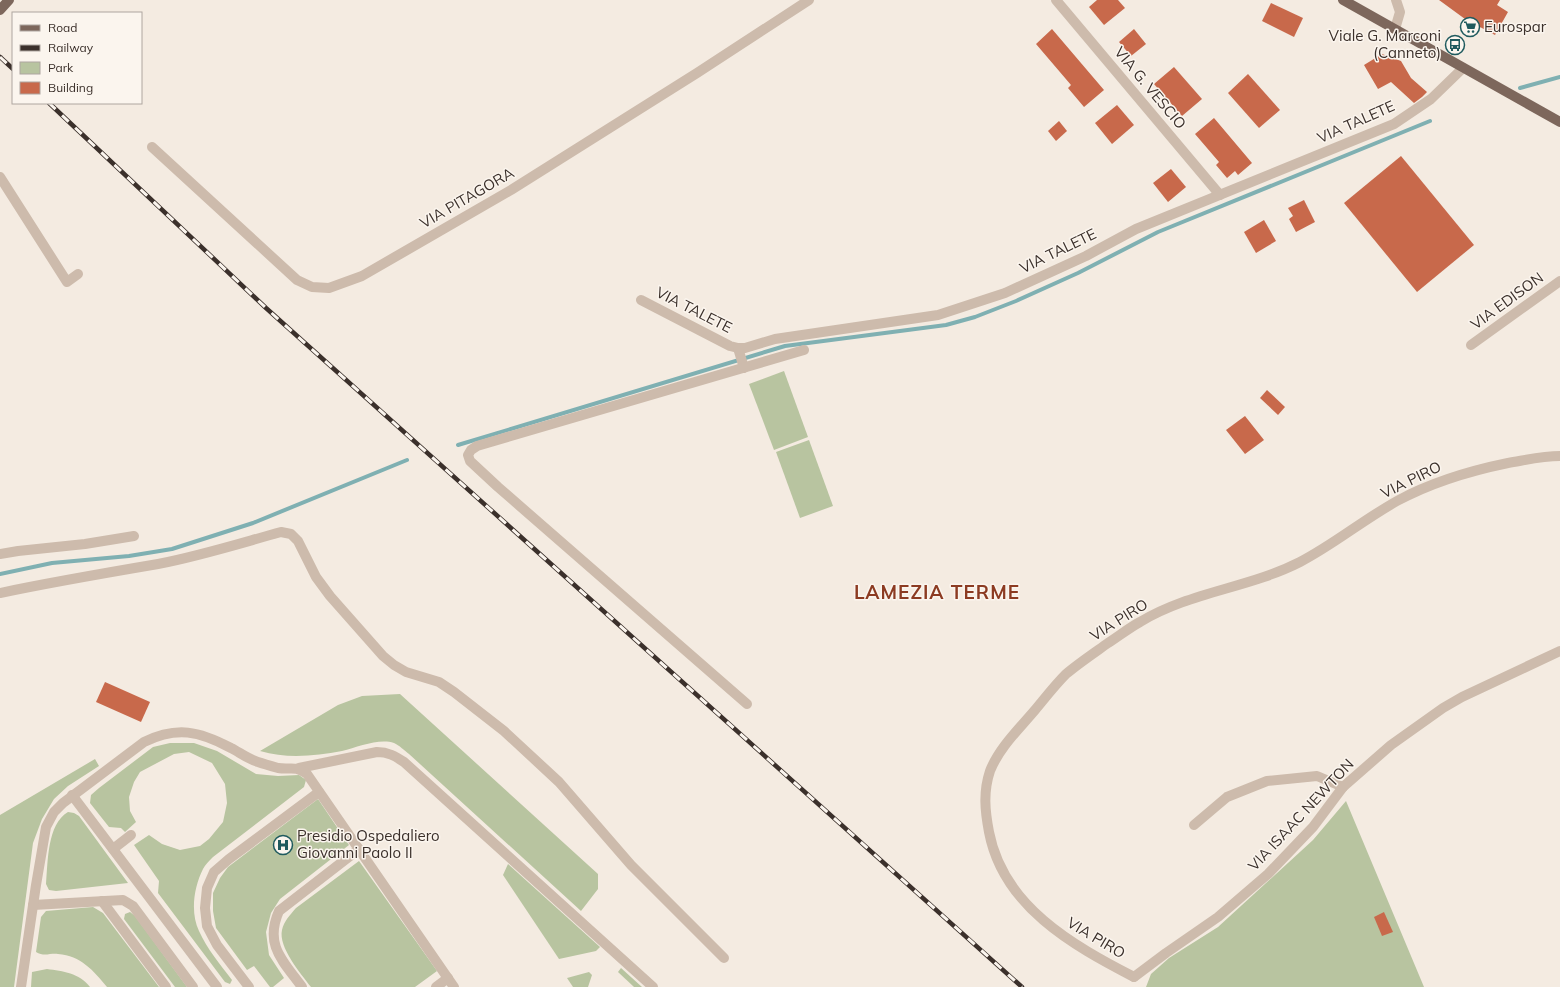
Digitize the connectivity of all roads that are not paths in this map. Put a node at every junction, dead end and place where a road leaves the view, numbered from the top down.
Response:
1 (9, 0) edge
2 (809, 0) edge
3 (1056, 0) edge
4 (1343, 0) edge
5 (1396, 0) edge
6 (0, 10) edge
7 (1395, 29) junction
8 (1463, 68) junction
9 (1560, 122) edge
10 (152, 147) dead end
11 (0, 178) edge
12 (1220, 195) junction
13 (78, 274) dead end
14 (1560, 282) edge
15 (641, 300) dead end
16 (1471, 345) dead end
17 (738, 348) junction
18 (804, 350) dead end
19 (744, 368) junction
20 (1560, 456) edge
21 (134, 536) dead end
22 (0, 554) edge
23 (0, 593) edge
24 (1560, 652) edge
25 (747, 704) dead end
26 (299, 768) junction
27 (1343, 787) junction
28 (319, 792) junction
29 (72, 795) junction
30 (1194, 825) dead end
31 (131, 835) dead end
32 (113, 849) junction
33 (359, 849) junction
34 (102, 901) junction
35 (33, 905) junction
36 (724, 958) dead end
37 (448, 978) junction
38 (1134, 982) edge
39 (21, 987) edge
40 (166, 987) edge
41 (193, 987) edge
42 (217, 987) edge
43 (249, 987) edge
44 (302, 987) edge
45 (436, 987) edge
46 (454, 987) edge
47 (653, 987) edge

1 - 6 main road
2 - 10 street, VIA PITAGORA
3 - 12 street, VIA G. VESCIO
4 - 7 main road
5 - 7 street
7 - 8 main road
8 - 9 main road
8 - 12 street, VIA TALETE
11 - 13 street
12 - 17 street, VIA TALETE
14 - 16 street, VIA EDISON
15 - 17 street, VIA TALETE
17 - 19 street
18 - 19 street
19 - 25 street
20 - 38 street, VIA PIRO
21 - 22 street
23 - 36 street
24 - 27 street, VIA ISAAC NEWTON
26 - 28 street
26 - 29 street
26 - 47 street
27 - 30 street
27 - 38 street, VIA ISAAC NEWTON
28 - 33 street
28 - 43 street
29 - 32 street
29 - 35 street
31 - 32 street
32 - 42 street
33 - 37 street
33 - 44 street
34 - 35 street
34 - 40 street
34 - 41 street
35 - 39 street
37 - 45 street
37 - 46 street

